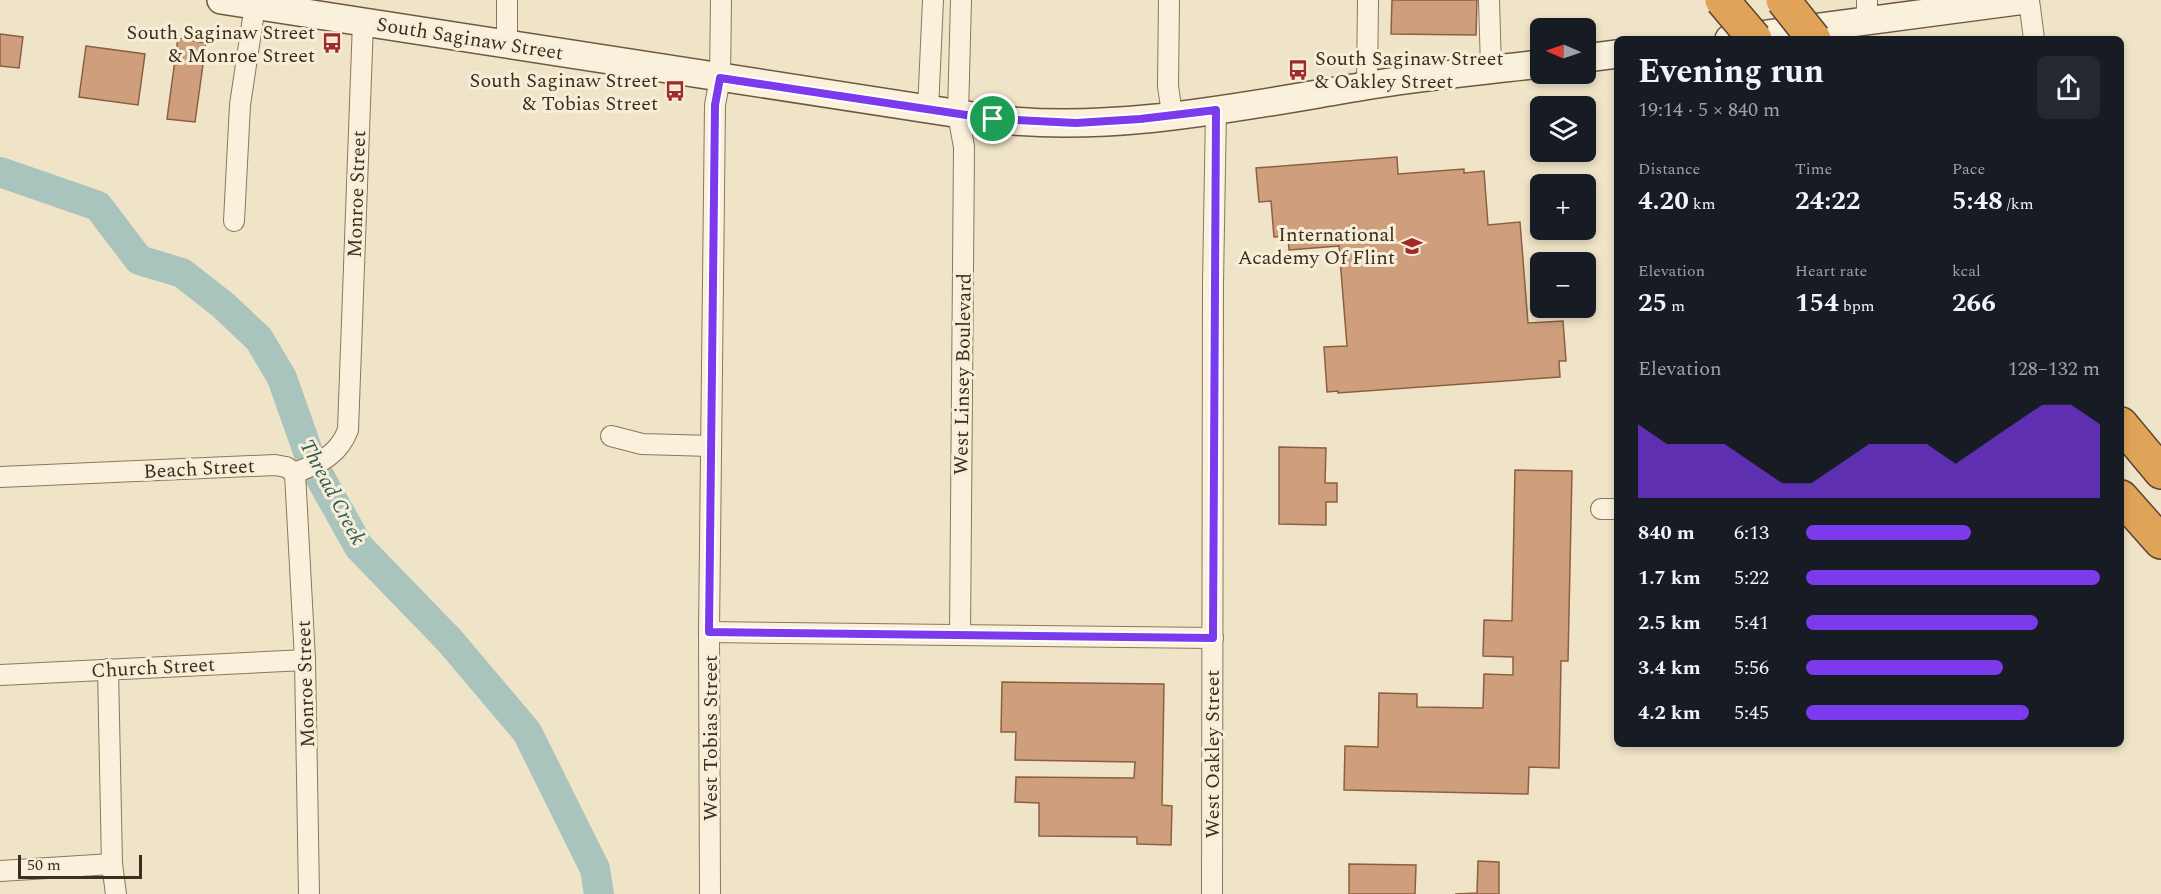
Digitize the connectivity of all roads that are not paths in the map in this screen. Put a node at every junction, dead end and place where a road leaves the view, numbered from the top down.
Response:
1 (220, 0) edge
2 (507, 0) edge
3 (721, 0) edge
4 (933, 0) edge
5 (961, 0) edge
6 (1168, 0) edge
7 (1368, 0) edge
8 (1490, 0) edge
9 (1722, 0) edge
10 (1783, 0) edge
11 (2027, 0) edge
12 (284, 4) edge
13 (255, 5) junction
14 (1867, 11) edge
15 (363, 22) junction
16 (1744, 36) edge
17 (1752, 36) edge
18 (1812, 36) edge
19 (2033, 36) edge
20 (507, 42) junction
21 (1614, 54) edge
22 (1596, 57) edge
23 (1530, 65) edge
24 (1491, 69) junction
25 (720, 78) junction
26 (1367, 86) junction
27 (928, 110) junction
28 (1216, 110) junction
29 (958, 114) junction
30 (1172, 114) junction
31 (234, 221) dead end
32 (2124, 428) edge
33 (611, 436) dead end
34 (711, 446) junction
35 (2161, 472) edge
36 (295, 473) junction
37 (0, 477) edge
38 (2124, 499) edge
39 (2161, 542) edge
40 (709, 632) junction
41 (960, 635) junction
42 (1213, 638) junction
43 (305, 660) junction
44 (108, 669) junction
45 (0, 675) edge
46 (112, 864) junction
47 (0, 871) edge
48 (116, 893) edge
49 (309, 894) edge
50 (710, 894) edge
51 (1212, 894) edge

1 - 13 main road, South Saginaw Street
2 - 20 street
3 - 25 street, West Tobias Street
4 - 27 street
5 - 29 street, West Linsey Boulevard
6 - 30 street
7 - 26 street
8 - 24 street
9 - 17 highway, bridge
10 - 18 highway, bridge
11 - 14 main road
11 - 19 street
12 - 13 main road, South Saginaw Street
12 - 15 main road, South Saginaw Street
13 - 31 street
14 - 16 main road
15 - 20 main road, South Saginaw Street
15 - 36 street, Monroe Street
20 - 25 main road, South Saginaw Street
21 - 22 main road
23 - 24 main road, South Saginaw Street
24 - 26 main road, South Saginaw Street
25 - 27 main road, South Saginaw Street
25 - 34 street, West Tobias Street
26 - 28 main road, South Saginaw Street
27 - 29 main road, South Saginaw Street
28 - 30 main road, South Saginaw Street
28 - 42 street, West Oakley Street
29 - 30 main road, South Saginaw Street
29 - 41 street, West Linsey Boulevard
32 - 35 highway
33 - 34 street
34 - 40 street, West Tobias Street
36 - 37 street, Beach Street
36 - 43 street, Monroe Street
38 - 39 highway
40 - 41 street
40 - 50 street, West Tobias Street
41 - 42 street
42 - 51 street, West Oakley Street
43 - 44 street, Church Street
43 - 49 street, Monroe Street
44 - 45 street, Church Street
44 - 46 street
46 - 47 street
46 - 48 street

